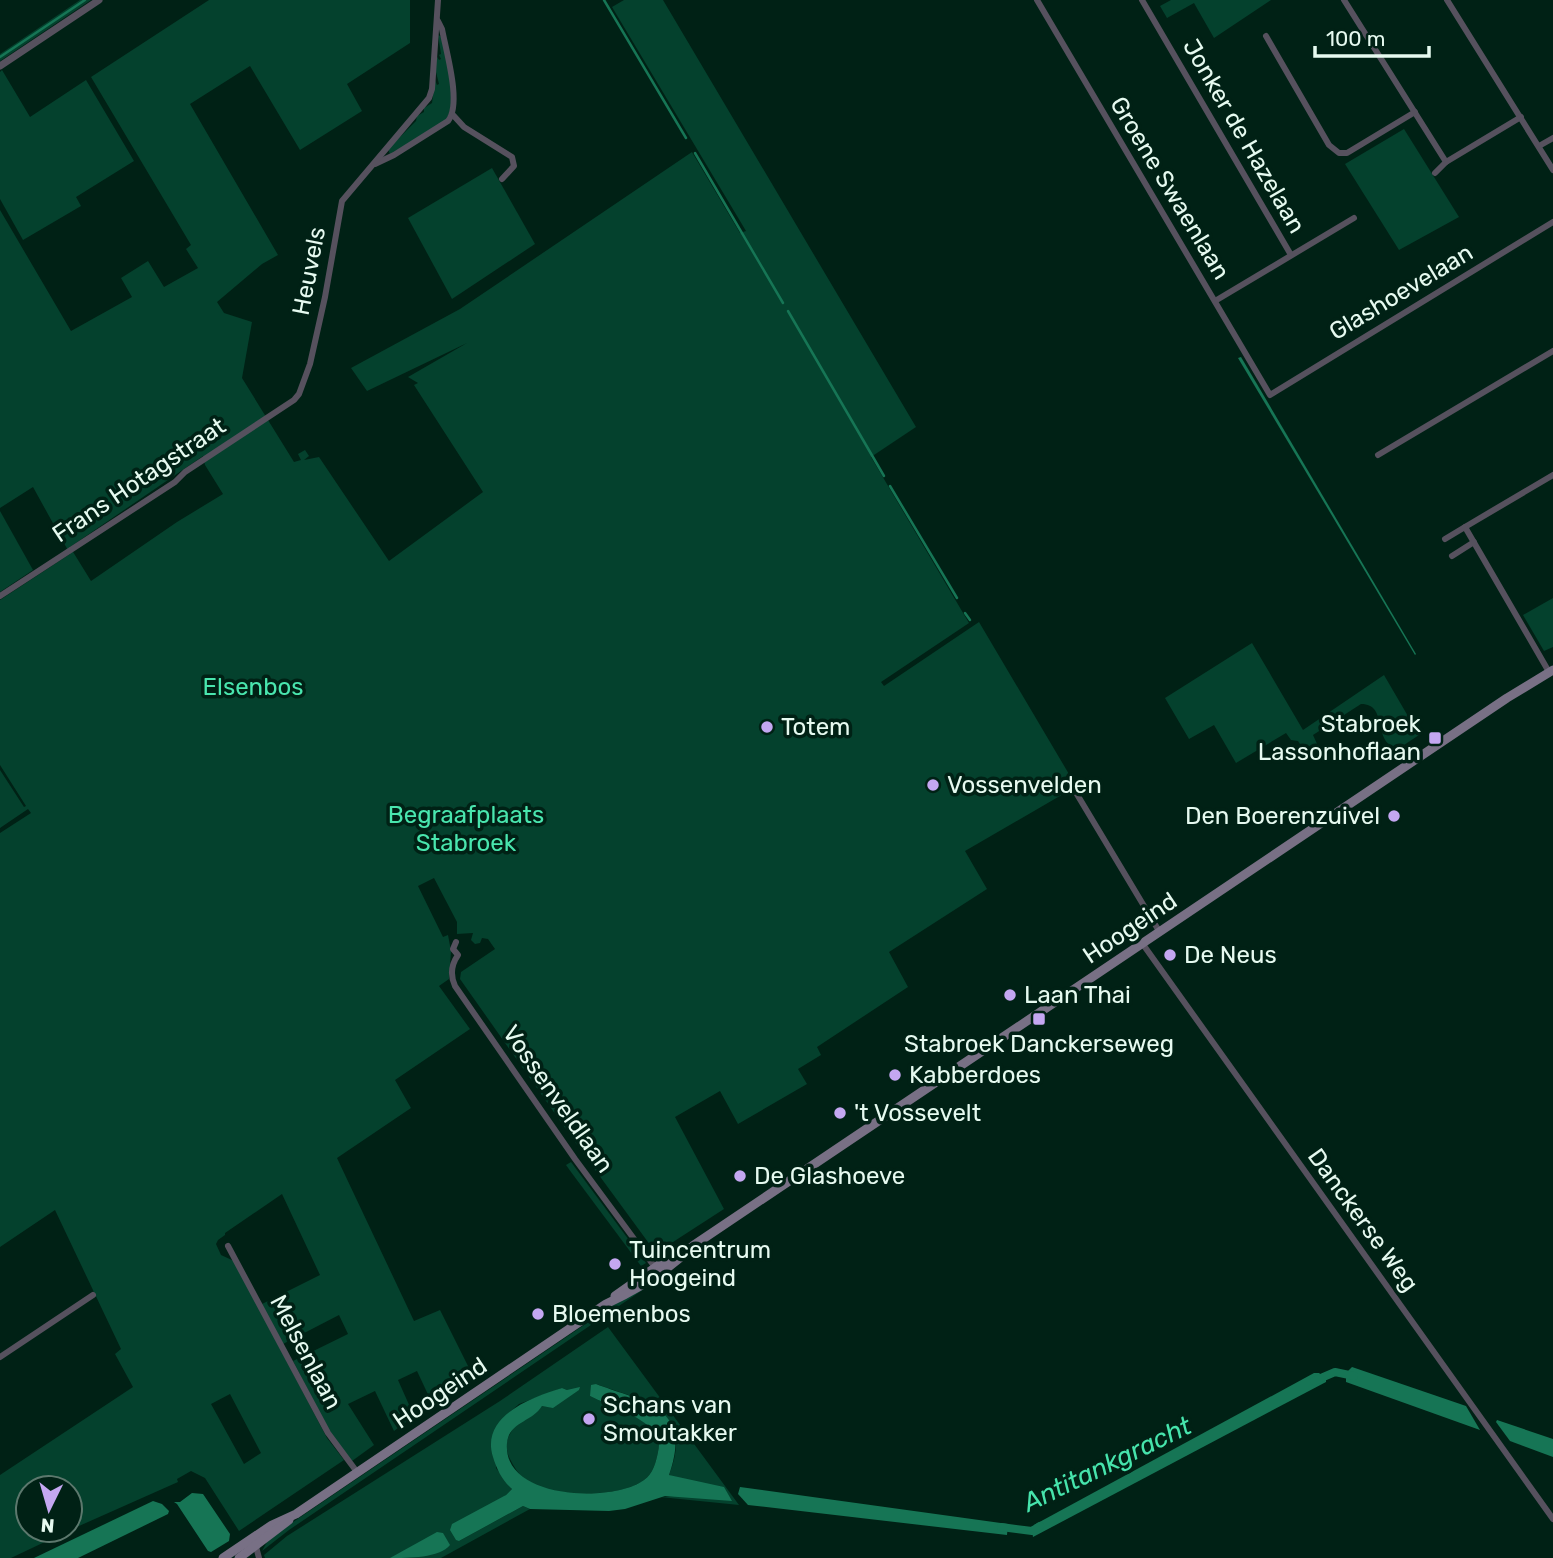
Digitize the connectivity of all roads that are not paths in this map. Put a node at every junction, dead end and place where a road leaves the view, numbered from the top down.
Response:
1 (99, 0) edge
2 (438, 0) edge
3 (1037, 0) edge
4 (1142, 0) edge
5 (1344, 0) edge
6 (1447, 0) edge
7 (437, 18) junction
8 (1266, 36) dead end
9 (0, 66) edge
10 (1415, 112) junction
11 (453, 115) junction
12 (1521, 117) junction
13 (1553, 138) edge
14 (1539, 146) junction
15 (1446, 162) junction
16 (373, 164) junction
17 (1553, 170) edge
18 (1435, 173) dead end
19 (502, 178) dead end
20 (1354, 218) dead end
21 (1553, 222) edge
22 (1292, 255) junction
23 (1215, 301) junction
24 (1553, 351) edge
25 (299, 394) joint
26 (1270, 395) joint
27 (1378, 456) dead end
28 (1553, 475) edge
29 (1465, 527) junction
30 (1445, 539) dead end
31 (1474, 542) junction
32 (1452, 556) dead end
33 (0, 596) edge
34 (1551, 671) edge
35 (1072, 786) dead end
36 (1159, 931) junction
37 (456, 942) dead end
38 (1142, 943) junction
39 (228, 1246) dead end
40 (657, 1270) junction
41 (93, 1295) dead end
42 (0, 1357) edge
43 (357, 1472) junction
44 (1553, 1519) edge
45 (254, 1542) junction
46 (223, 1558) edge
47 (239, 1558) edge
48 (259, 1558) edge

1 - 9 street
2 - 7 street, Heuvels
3 - 23 street, Groene Swaenlaan
4 - 22 street, Jonker de Hazelaan
5 - 10 street
6 - 12 street
7 - 11 street, Heuvels
7 - 16 street, Heuvels
8 - 10 street
10 - 15 street
11 - 16 street, Heuvels
11 - 19 street
12 - 14 street
12 - 15 street
13 - 14 street
14 - 17 street
15 - 18 street
16 - 25 street, Heuvels
20 - 22 street
21 - 26 street, Glashoevelaan
22 - 23 street
23 - 26 street, Groene Swaenlaan
24 - 27 street
25 - 33 street, Frans Hotagstraat
28 - 29 street
29 - 30 street
29 - 31 street
31 - 32 street
31 - 34 street
34 - 36 main road, Hoogeind
35 - 36 street
36 - 38 main road, Hoogeind
37 - 40 street, Vossenveldlaan
38 - 40 main road, Hoogeind
38 - 44 street, Danckerse Weg
39 - 43 street, Melsenlaan
40 - 43 main road, Hoogeind
41 - 42 street
43 - 45 main road, Hoogeind
45 - 46 main road
45 - 47 main road
45 - 48 street

